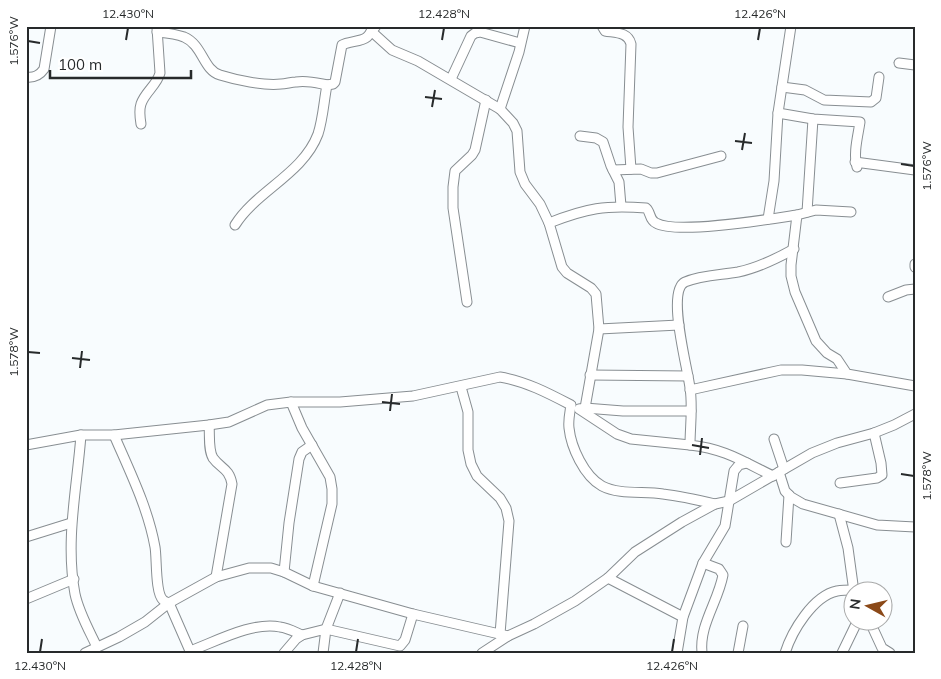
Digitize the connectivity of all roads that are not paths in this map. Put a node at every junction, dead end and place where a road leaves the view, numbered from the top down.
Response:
1 (51, 26) edge
2 (524, 26) edge
3 (602, 26) edge
4 (791, 26) edge
5 (157, 29) edge
6 (373, 29) edge
7 (520, 43) junction
8 (899, 63) dead end
9 (915, 66) edge
10 (26, 77) edge
11 (879, 77) dead end
12 (451, 79) junction
13 (327, 85) junction
14 (782, 87) junction
15 (486, 100) junction
16 (500, 109) junction
17 (778, 113) junction
18 (813, 119) junction
19 (141, 124) dead end
20 (580, 136) dead end
21 (721, 156) dead end
22 (631, 169) junction
23 (613, 170) junction
24 (915, 170) edge
25 (621, 206) junction
26 (807, 212) junction
27 (851, 212) dead end
28 (797, 215) junction
29 (768, 219) junction
30 (549, 223) junction
31 (235, 225) dead end
32 (794, 250) junction
33 (914, 286) edge
34 (888, 297) dead end
35 (467, 302) dead end
36 (679, 325) junction
37 (599, 329) junction
38 (590, 374) junction
39 (848, 374) junction
40 (688, 376) junction
41 (915, 386) edge
42 (461, 387) junction
43 (690, 390) junction
44 (291, 402) junction
45 (578, 407) junction
46 (691, 411) junction
47 (915, 414) edge
48 (209, 425) junction
49 (874, 433) junction
50 (81, 434) junction
51 (114, 435) junction
52 (774, 439) dead end
53 (26, 445) edge
54 (690, 445) junction
55 (312, 446) junction
56 (747, 463) junction
57 (778, 472) junction
58 (840, 483) dead end
59 (789, 495) junction
60 (728, 501) junction
61 (715, 504) junction
62 (839, 514) junction
63 (71, 523) junction
64 (915, 527) edge
65 (26, 537) edge
66 (786, 542) dead end
67 (703, 563) junction
68 (284, 572) junction
69 (216, 577) junction
70 (608, 578) junction
71 (74, 579) junction
72 (853, 582) edge
73 (313, 586) junction
74 (844, 591) edge
75 (340, 593) junction
76 (26, 599) edge
77 (169, 603) junction
78 (413, 614) junction
79 (683, 617) junction
80 (743, 626) dead end
81 (326, 629) junction
82 (852, 632) edge
83 (874, 632) edge
84 (302, 635) junction
85 (504, 635) junction
86 (97, 647) junction
87 (189, 652) edge
88 (85, 653) edge
89 (284, 653) edge
90 (323, 653) edge
91 (482, 653) edge
92 (677, 653) edge
93 (702, 653) edge
94 (738, 653) edge
95 (785, 653) edge
96 (842, 653) edge
97 (890, 653) edge

1 - 10 street
2 - 7 street
3 - 22 street
4 - 14 street
5 - 13 street
5 - 19 street
6 - 12 street
6 - 13 street
7 - 12 street
7 - 16 street
8 - 9 street
11 - 14 street
12 - 15 street
13 - 31 street
14 - 17 street
15 - 16 street
15 - 35 street
16 - 30 street
17 - 18 street
17 - 29 street
18 - 24 street
18 - 26 street
20 - 23 street
21 - 22 street
22 - 23 street
23 - 25 street
25 - 29 street
25 - 30 street
26 - 27 street
26 - 28 street
28 - 29 street
28 - 32 street
30 - 37 street
32 - 36 street
32 - 39 street
33 - 34 street
36 - 37 street
36 - 40 street
37 - 38 street
38 - 40 street
38 - 45 street
39 - 41 street
39 - 43 street
40 - 43 street
42 - 44 street
42 - 45 street
42 - 85 street
43 - 46 street
44 - 48 street
44 - 55 street
45 - 46 street
45 - 54 street
45 - 61 street
46 - 54 street
47 - 49 street
48 - 51 street
48 - 69 street
49 - 57 street
49 - 58 street
50 - 51 street
50 - 53 street
50 - 63 street
51 - 77 street
52 - 57 street
54 - 56 street
55 - 68 street
55 - 73 street
56 - 57 street
56 - 60 street
57 - 59 street
57 - 60 street
59 - 62 street
59 - 66 street
60 - 61 street
60 - 67 street
61 - 70 street
62 - 64 street
62 - 72 street
63 - 65 street
63 - 71 street
67 - 79 street
67 - 93 street
68 - 69 street
68 - 73 street
69 - 77 street
70 - 79 street
70 - 85 street
71 - 76 street
71 - 86 street
73 - 75 street
74 - 95 street
75 - 78 street
75 - 81 street
77 - 86 street
77 - 87 street
78 - 81 street
78 - 85 street
79 - 92 street
80 - 94 street
81 - 84 street
81 - 90 street
82 - 96 street
83 - 97 street
84 - 87 street
84 - 89 street
85 - 91 street
86 - 88 street

